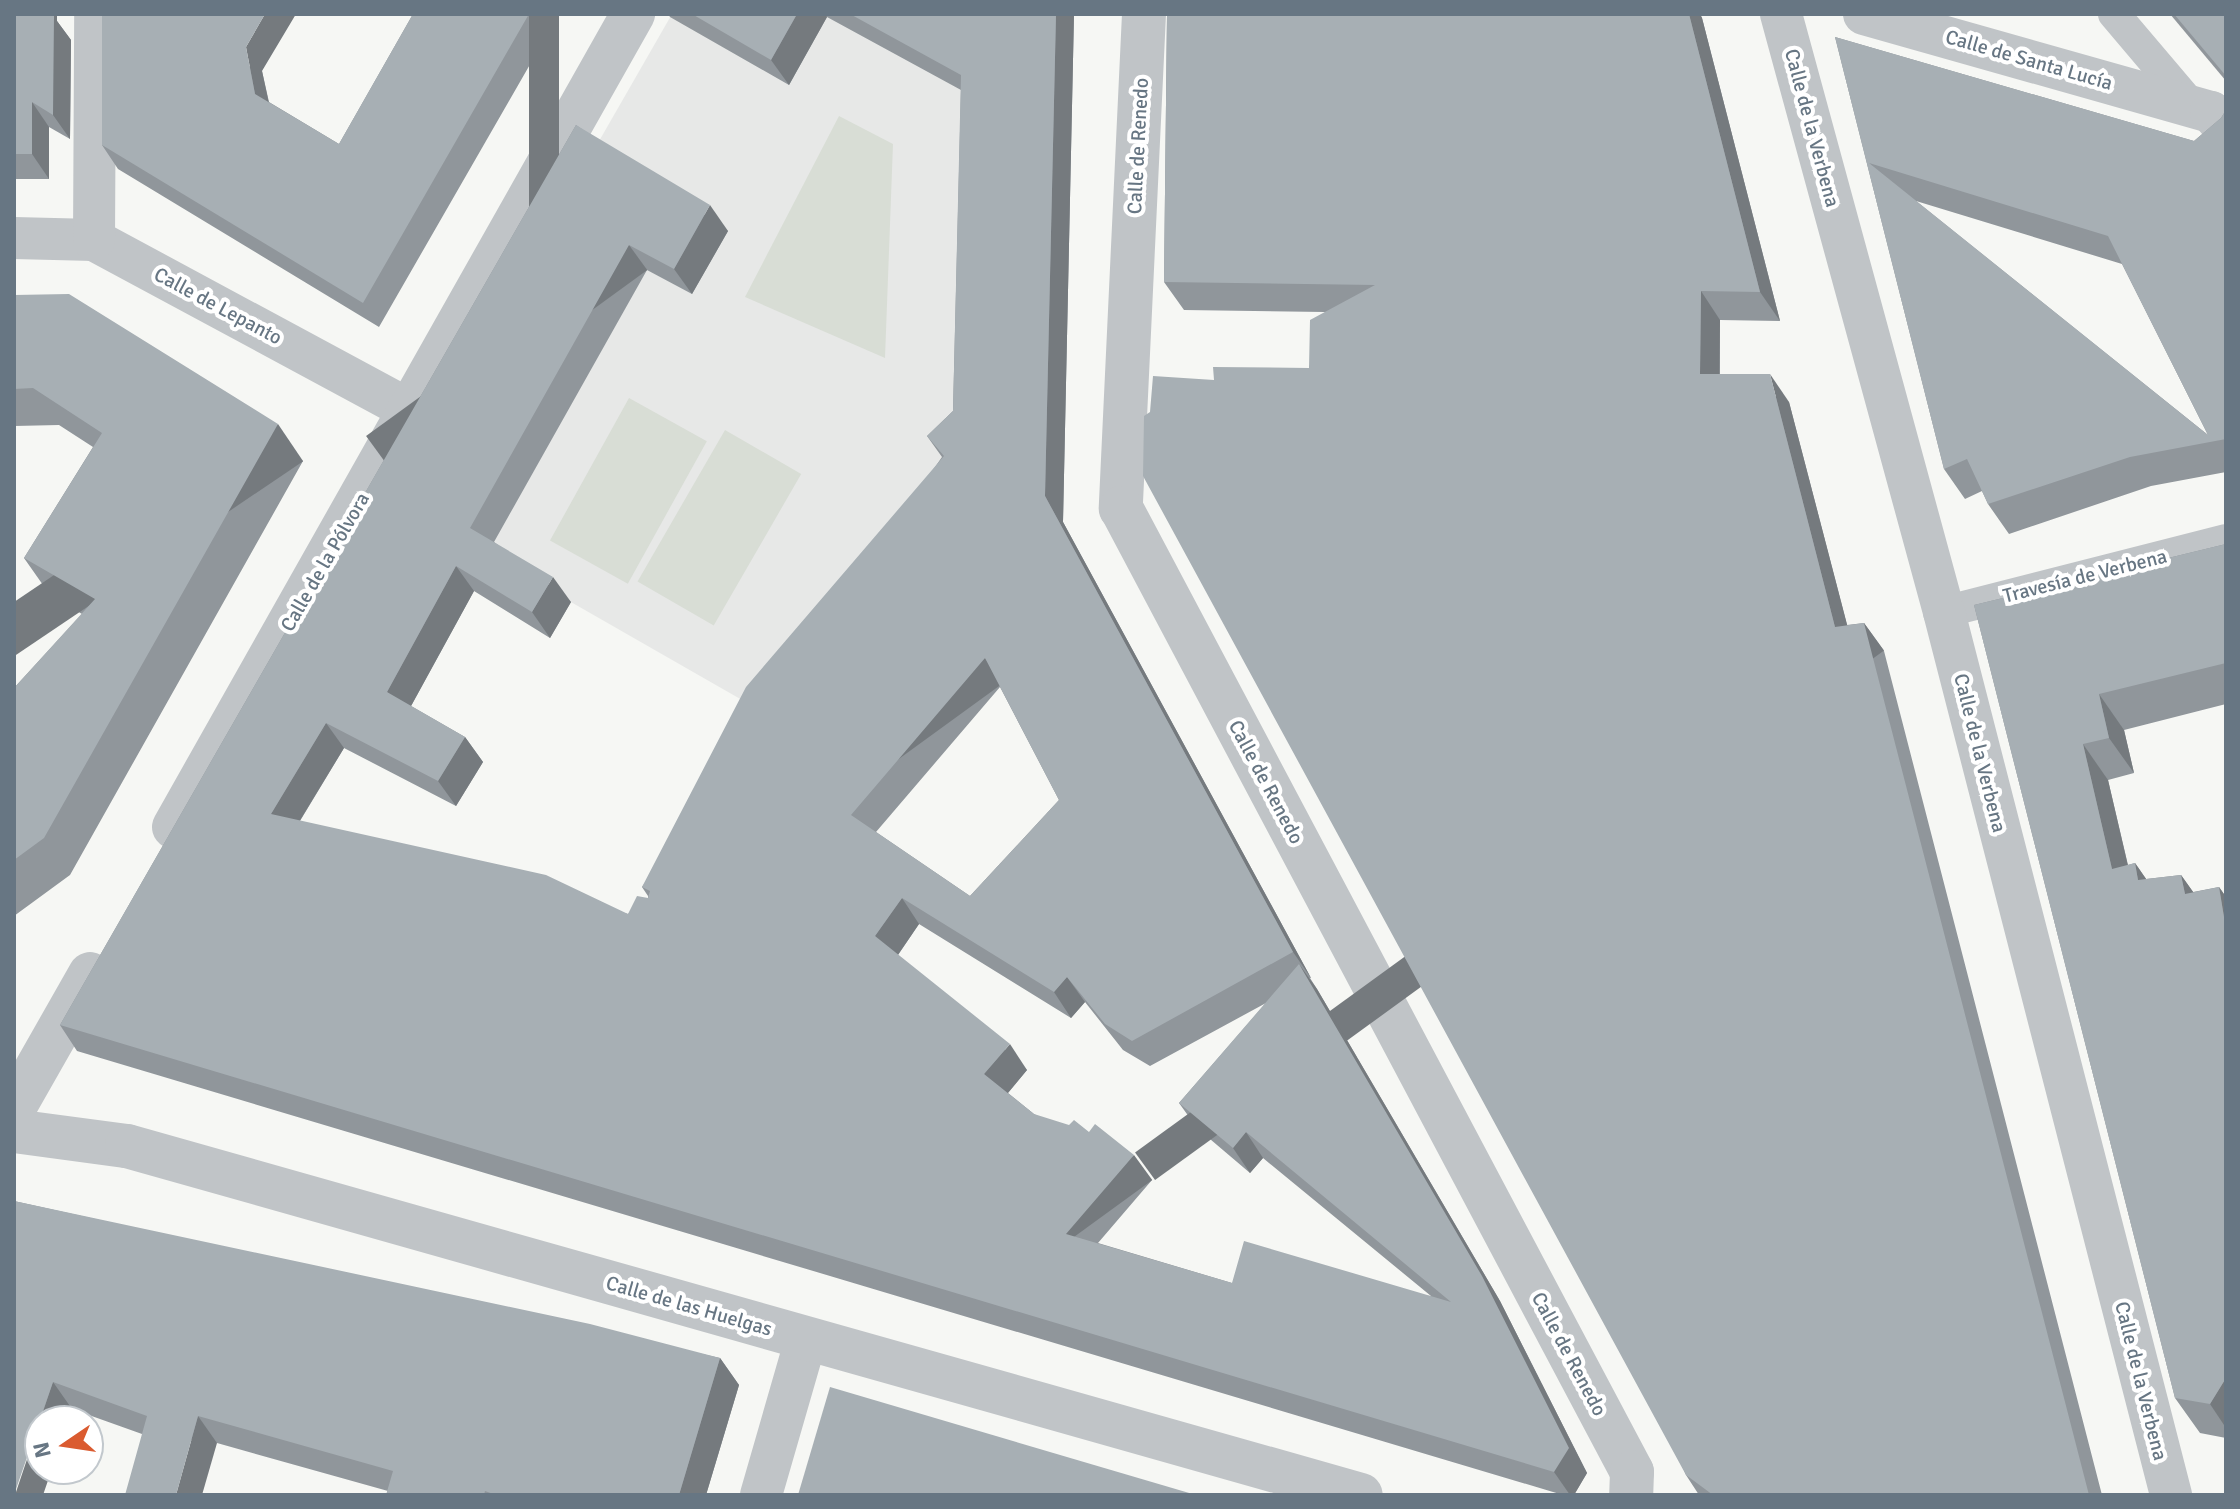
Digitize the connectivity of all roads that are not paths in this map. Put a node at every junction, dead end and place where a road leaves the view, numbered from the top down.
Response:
1 (95, 14) edge
2 (633, 14) edge
3 (1144, 14) edge
4 (1781, 14) edge
5 (1864, 14) edge
6 (2114, 14) edge
7 (2210, 118) edge
8 (14, 238) edge
9 (94, 240) junction
10 (412, 411) junction
11 (2226, 540) edge
12 (1944, 612) junction
13 (154, 861) edge
14 (108, 943) edge
15 (14, 1108) edge
16 (14, 1131) edge
17 (806, 1339) junction
18 (761, 1495) edge
19 (1361, 1495) edge
20 (1631, 1495) edge
21 (2171, 1495) edge

1 - 9 street
2 - 10 street, Calle de la Pólvora
3 - 20 street, Calle de Renedo
4 - 12 street, Calle de la Verbena
5 - 7 street, Calle de Santa Lucía
6 - 7 street, Calle de Santa Lucía
8 - 9 street, Calle de Lepanto
9 - 10 street, Calle de Lepanto
10 - 13 street, Calle de la Pólvora
11 - 12 street, Travesía de Verbena
12 - 21 street, Calle de la Verbena
14 - 15 street
16 - 17 street, Calle de las Huelgas
17 - 18 street
17 - 19 street, Calle de las Huelgas

